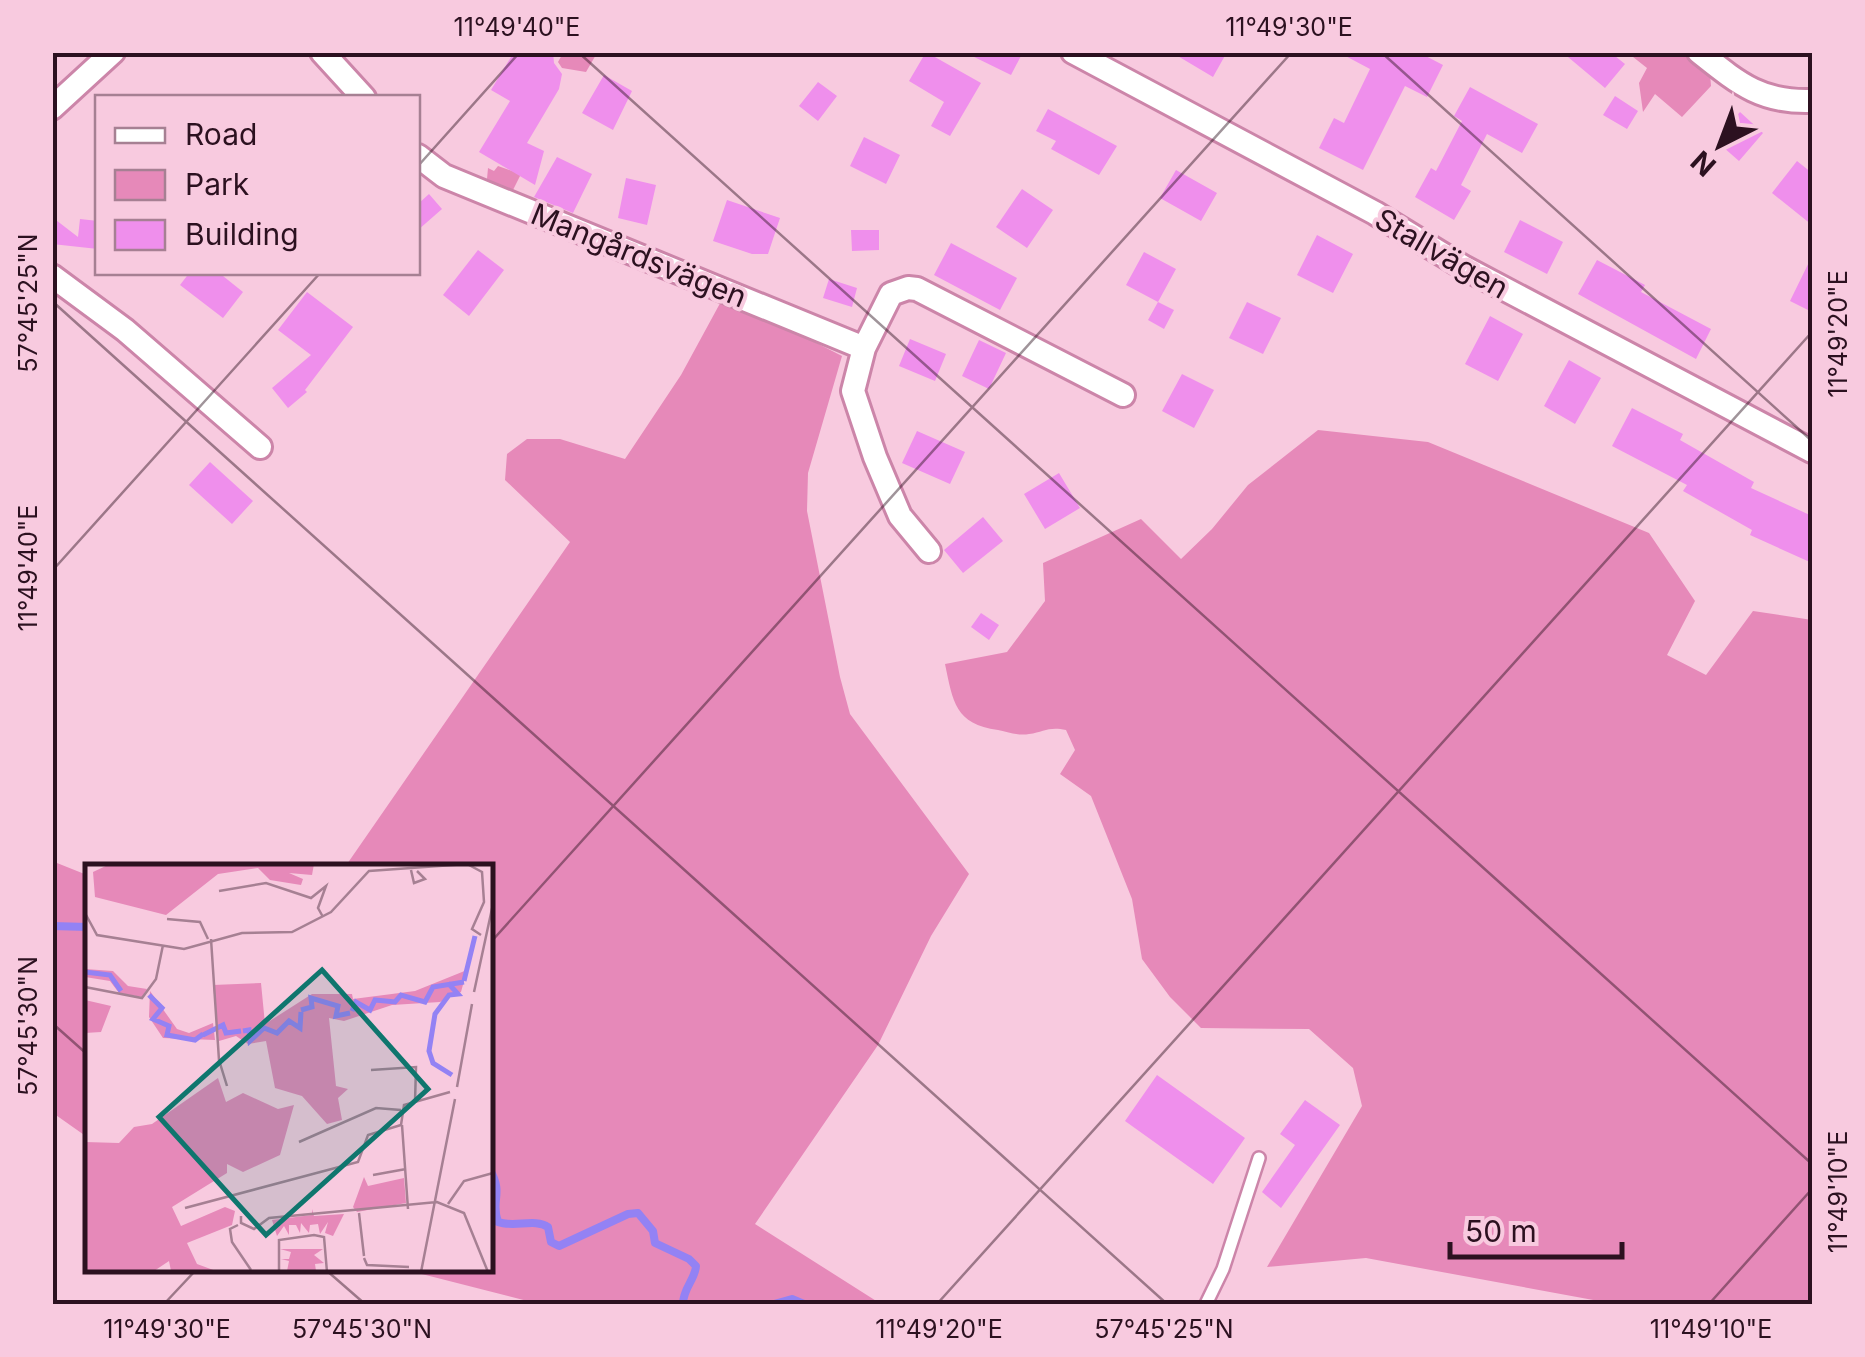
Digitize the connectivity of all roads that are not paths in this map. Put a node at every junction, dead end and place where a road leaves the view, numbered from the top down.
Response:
1 (113, 52) edge
2 (322, 52) edge
3 (1073, 52) edge
4 (1699, 52) edge
5 (361, 95) edge
6 (1812, 101) edge
7 (52, 108) edge
8 (420, 158) edge
9 (52, 276) edge
10 (864, 348) junction
11 (1123, 394) dead end
12 (260, 447) dead end
13 (1812, 451) edge
14 (928, 551) dead end
15 (1259, 1158) dead end
16 (1206, 1304) edge

1 - 7 street
2 - 5 street
3 - 13 street, Stallvägen
4 - 6 street
8 - 10 street, Mangårdsvägen
9 - 12 street
10 - 11 street
10 - 14 street
15 - 16 lane

